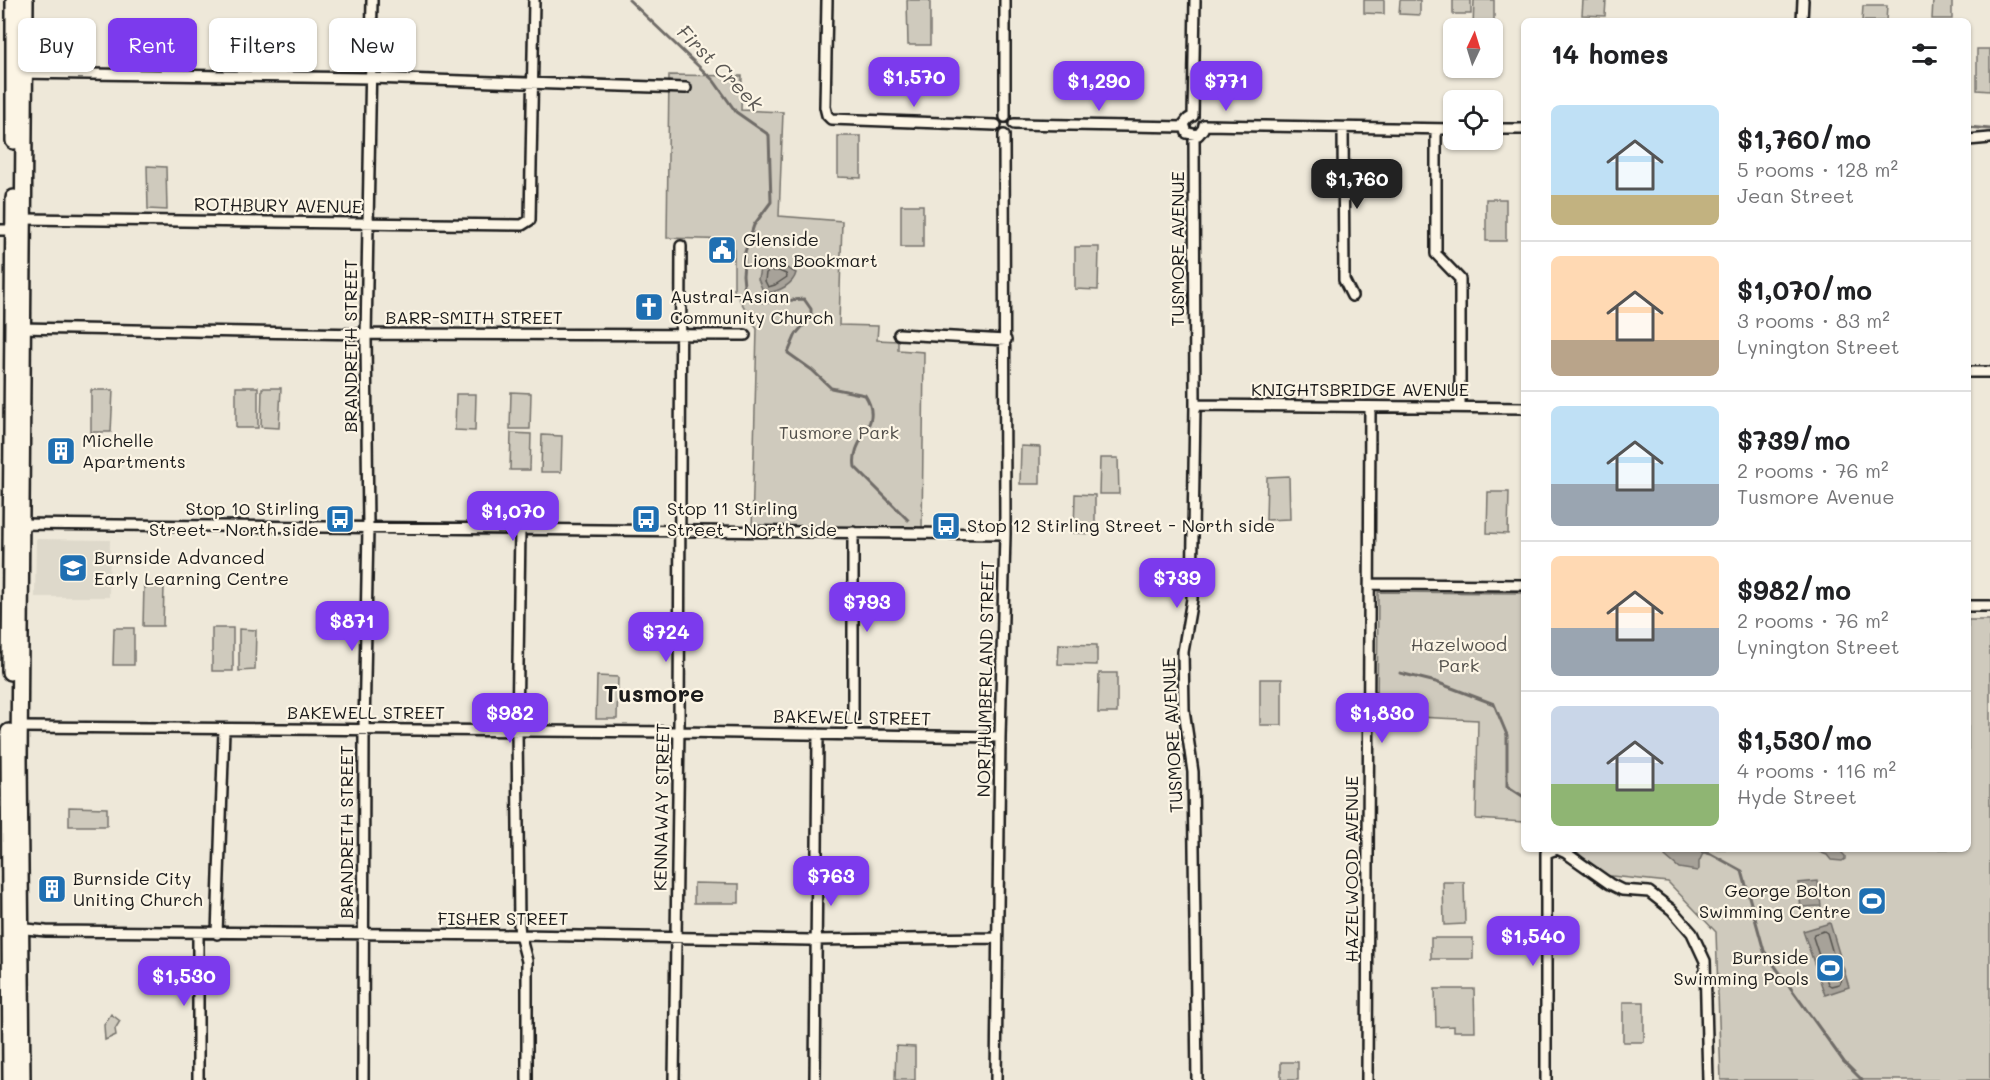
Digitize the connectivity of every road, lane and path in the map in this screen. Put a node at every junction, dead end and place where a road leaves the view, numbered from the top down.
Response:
1 (15, 0) edge
2 (26, 0) edge
3 (372, 0) edge
4 (534, 0) edge
5 (827, 0) edge
6 (1005, 0) edge
7 (1195, 0) edge
8 (1803, 0) edge
9 (1802, 18) edge
10 (19, 73) junction
11 (371, 78) junction
12 (533, 82) junction
13 (686, 88) dead end
14 (1193, 116) junction
15 (1005, 117) junction
16 (1014, 124) junction
17 (996, 125) junction
18 (1204, 125) junction
19 (1184, 127) junction
20 (1343, 128) junction
21 (1436, 129) junction
22 (1443, 129) edge
23 (1503, 129) edge
24 (1521, 129) edge
25 (1004, 135) junction
26 (1194, 136) junction
27 (1990, 138) edge
28 (1971, 140) edge
29 (368, 224) junction
30 (12, 226) edge
31 (681, 246) dead end
32 (1352, 296) dead end
33 (18, 328) junction
34 (366, 334) junction
35 (899, 334) dead end
36 (680, 335) junction
37 (745, 335) dead end
38 (1006, 340) junction
39 (1971, 372) edge
40 (1990, 372) edge
41 (1195, 405) junction
42 (1370, 407) junction
43 (1460, 407) junction
44 (1521, 408) edge
45 (16, 524) junction
46 (368, 528) junction
47 (520, 529) junction
48 (679, 530) junction
49 (853, 532) junction
50 (1005, 534) junction
51 (1370, 584) junction
52 (1521, 585) edge
53 (5, 587) edge
54 (1971, 606) edge
55 (1990, 606) edge
56 (19, 728) junction
57 (364, 729) junction
58 (224, 730) junction
59 (517, 730) junction
60 (679, 732) junction
61 (818, 734) junction
62 (853, 735) junction
63 (1000, 737) junction
64 (9, 761) edge
65 (1549, 852) edge
66 (1564, 852) edge
67 (14, 927) junction
68 (198, 934) junction
69 (217, 934) junction
70 (363, 935) junction
71 (519, 935) junction
72 (997, 938) junction
73 (676, 939) junction
74 (817, 940) junction
75 (4, 947) edge
76 (11, 1080) edge
77 (22, 1080) edge
78 (198, 1080) edge
79 (363, 1080) edge
80 (527, 1080) edge
81 (674, 1080) edge
82 (815, 1080) edge
83 (996, 1080) edge
84 (1197, 1080) edge
85 (1367, 1080) edge
86 (1546, 1080) edge
87 (1708, 1080) edge

1 - 10 highway
2 - 10 highway
3 - 11 street, BRANDRETH STREET
4 - 12 street
5 - 17 street
6 - 15 street
7 - 14 street
8 - 9 street
10 - 11 street
10 - 30 highway
11 - 12 street
11 - 29 street, BRANDRETH STREET
12 - 13 street
12 - 29 street, ROTHBURY AVENUE
14 - 18 street
14 - 19 street
15 - 16 street
15 - 17 street
16 - 19 street
16 - 25 street
17 - 25 street
18 - 20 street
18 - 26 street
19 - 26 street
20 - 21 street
20 - 32 street
21 - 22 street
21 - 43 street
23 - 24 street
25 - 38 street, NORTHUMBERLAND STREET
26 - 41 street, TUSMORE AVENUE
27 - 28 street
29 - 30 street, ROTHBURY AVENUE
29 - 34 street, BRANDRETH STREET
30 - 33 highway
31 - 36 street, KENNAWAY STREET
33 - 34 street, BARR-SMITH STREET
33 - 45 highway
34 - 36 street, BARR-SMITH STREET
34 - 46 street, BRANDRETH STREET
35 - 38 street
36 - 37 street, BARR-SMITH STREET
36 - 48 street, KENNAWAY STREET
38 - 50 street, NORTHUMBERLAND STREET
39 - 40 street
41 - 42 street, KNIGHTSBRIDGE AVENUE
41 - 84 street, TUSMORE AVENUE
42 - 43 street, KNIGHTSBRIDGE AVENUE
42 - 51 street, HAZELWOOD AVENUE
43 - 44 street, KNIGHTSBRIDGE AVENUE
45 - 46 street
45 - 53 highway
45 - 56 highway
46 - 47 street
46 - 57 street, BRANDRETH STREET
47 - 48 street
47 - 59 street
48 - 49 street
48 - 60 street, KENNAWAY STREET
49 - 50 street
49 - 62 street
50 - 63 street, NORTHUMBERLAND STREET
51 - 52 street
51 - 85 street, HAZELWOOD AVENUE
53 - 64 highway
54 - 55 street
56 - 58 street, BAKEWELL STREET
56 - 64 highway
57 - 58 street, BAKEWELL STREET
57 - 59 street, BAKEWELL STREET
57 - 70 street, BRANDRETH STREET
58 - 69 street
59 - 60 street, BAKEWELL STREET
59 - 71 street
60 - 61 street, BAKEWELL STREET
60 - 73 street, KENNAWAY STREET
61 - 62 street, BAKEWELL STREET
61 - 74 street
62 - 63 street, BAKEWELL STREET
63 - 72 street, NORTHUMBERLAND STREET
64 - 67 highway
65 - 86 street
66 - 87 street
67 - 68 street, FISHER STREET
67 - 75 highway
67 - 77 highway
68 - 69 street, FISHER STREET
68 - 78 street
69 - 70 street, FISHER STREET
70 - 71 street, FISHER STREET
70 - 79 street, BRANDRETH STREET
71 - 73 street, FISHER STREET
71 - 80 street
72 - 74 street, FISHER STREET
72 - 83 street, NORTHUMBERLAND STREET
73 - 74 street, FISHER STREET
73 - 81 street, KENNAWAY STREET
74 - 82 street
75 - 76 highway

